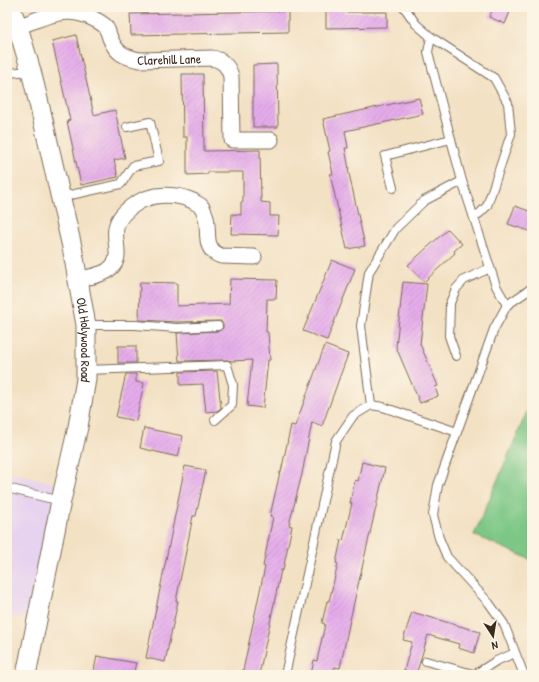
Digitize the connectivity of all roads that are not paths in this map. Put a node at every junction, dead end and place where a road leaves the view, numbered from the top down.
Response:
1 (10, 7) edge
2 (404, 7) edge
3 (18, 28) junction
4 (431, 37) junction
5 (31, 71) junction
6 (7, 74) edge
7 (127, 127) dead end
8 (451, 139) junction
9 (272, 140) dead end
10 (462, 181) junction
11 (393, 188) dead end
12 (61, 197) junction
13 (474, 217) junction
14 (254, 257) dead end
15 (490, 268) junction
16 (78, 280) junction
17 (532, 288) edge
18 (507, 305) junction
19 (86, 325) junction
20 (218, 326) dead end
21 (456, 356) dead end
22 (86, 370) junction
23 (370, 405) junction
24 (215, 420) dead end
25 (457, 432) junction
26 (7, 488) edge
27 (61, 500) junction
28 (515, 653) junction
29 (426, 662) dead end
30 (26, 675) edge
31 (285, 675) edge
32 (474, 675) edge
33 (524, 675) edge

1 - 3 street, Old Holywood Road
2 - 4 lane
3 - 5 street, Old Holywood Road
3 - 9 street, Clarehill Lane
4 - 8 lane
4 - 13 lane
5 - 6 lane
5 - 12 street, Old Holywood Road
7 - 12 lane
8 - 10 lane
8 - 11 lane
10 - 13 lane
10 - 23 lane
12 - 16 street, Old Holywood Road
13 - 15 lane
14 - 16 street
15 - 18 lane
15 - 21 lane
16 - 19 street, Old Holywood Road
17 - 18 lane
18 - 25 lane
19 - 20 lane
19 - 22 street, Old Holywood Road
22 - 24 lane
22 - 27 street, Old Holywood Road
23 - 25 lane
23 - 31 lane
25 - 28 lane
26 - 27 lane
27 - 30 street, Old Holywood Road
28 - 32 lane
28 - 33 lane
29 - 32 lane

